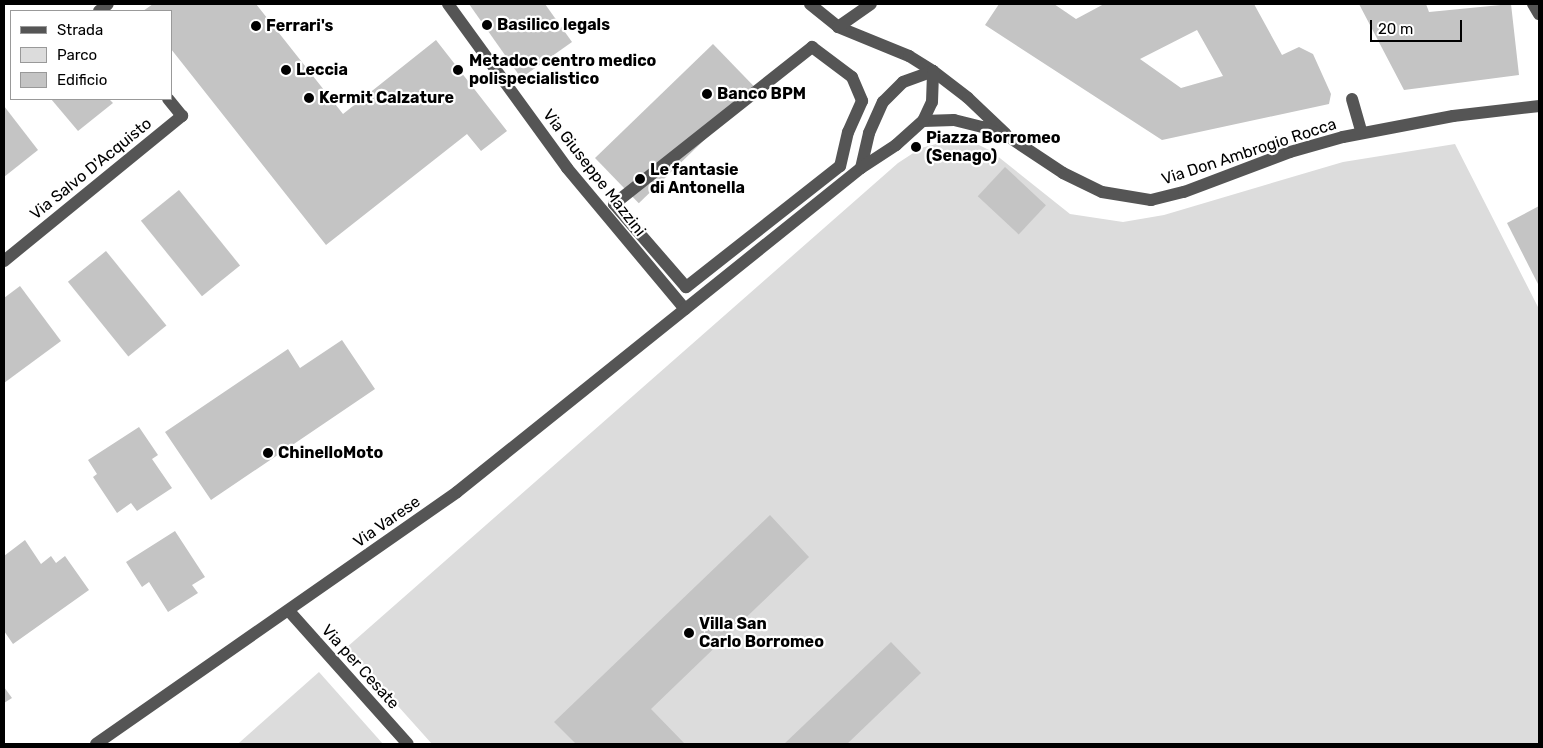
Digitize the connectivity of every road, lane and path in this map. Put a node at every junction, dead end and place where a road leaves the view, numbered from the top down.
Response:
1 (448, 4) edge
2 (810, 4) edge
3 (871, 4) edge
4 (1533, 4) edge
5 (1539, 14) edge
6 (838, 27) junction
7 (933, 71) junction
8 (757, 89) joint
9 (1352, 99) dead end
10 (169, 100) edge
11 (1539, 106) edge
12 (924, 121) junction
13 (1362, 133) junction
14 (1012, 140) junction
15 (861, 168) junction
16 (4, 261) edge
17 (685, 309) junction
18 (289, 611) junction
19 (96, 744) edge
20 (408, 744) edge

1 - 17 street, Via Giuseppe Mazzini
2 - 6 street
3 - 6 street
4 - 5 street
6 - 7 street
7 - 12 street
7 - 14 street
7 - 15 street
8 - 8 street
9 - 13 street
10 - 16 street, Via Salvo D'Acquisto
11 - 13 street, Via Don Ambrogio Rocca
12 - 14 street
12 - 15 street, Via Varese
13 - 14 street, Via Don Ambrogio Rocca
15 - 17 street, Via Varese
17 - 18 street, Via Varese
18 - 19 street, Via Varese
18 - 20 street, Via per Cesate

